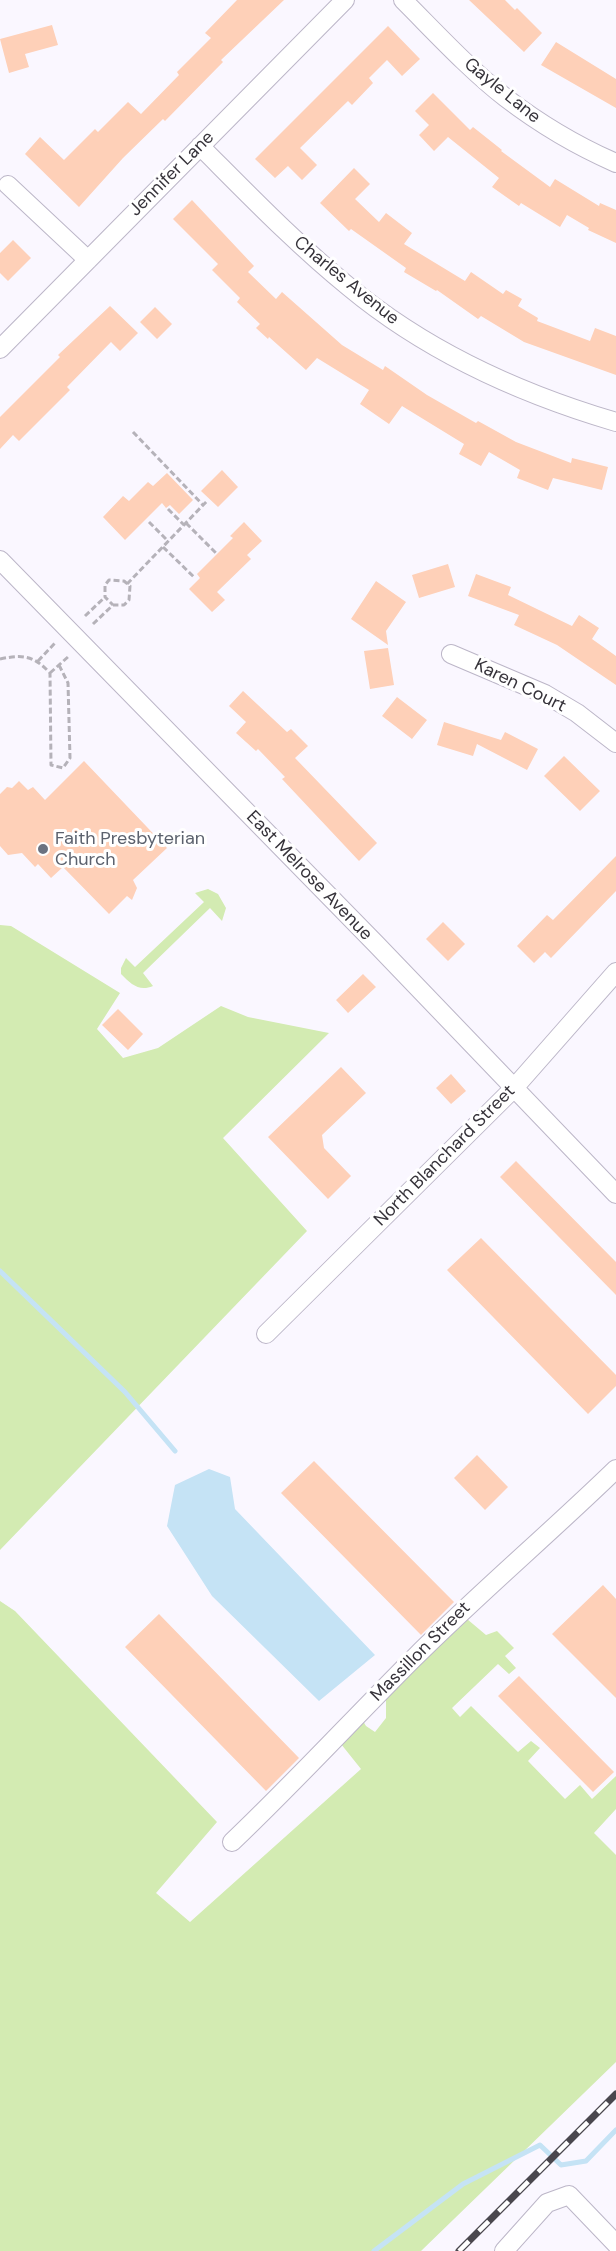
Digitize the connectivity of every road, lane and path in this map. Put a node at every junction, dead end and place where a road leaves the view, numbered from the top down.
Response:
1 (345, 0) edge
2 (403, 0) edge
3 (200, 146) junction
4 (616, 163) edge
5 (8, 185) dead end
6 (88, 260) junction
7 (0, 349) edge
8 (616, 422) edge
9 (133, 432) dead end
10 (207, 501) dead end
11 (203, 505) junction
12 (168, 509) dead end
13 (149, 522) dead end
14 (185, 524) junction
15 (168, 541) junction
16 (163, 547) junction
17 (217, 554) dead end
18 (0, 560) edge
19 (195, 578) dead end
20 (127, 584) junction
21 (105, 597) junction
22 (113, 605) junction
23 (85, 616) dead end
24 (93, 624) dead end
25 (56, 643) dead end
26 (452, 654) dead end
27 (69, 656) dead end
28 (0, 659) edge
29 (38, 661) junction
30 (59, 665) junction
31 (50, 674) junction
32 (616, 743) edge
33 (616, 972) edge
34 (514, 1088) junction
35 (616, 1194) edge
36 (266, 1334) dead end
37 (616, 1469) edge
38 (232, 1842) dead end
39 (616, 2244) edge
40 (504, 2251) edge

1 - 3 street, Jennifer Lane
2 - 4 street, Gayle Lane
3 - 6 street, Jennifer Lane
3 - 8 street, Charles Avenue
5 - 6 street
6 - 7 street, Jennifer Lane
9 - 11 path
10 - 11 path
11 - 14 path
12 - 14 path
13 - 15 path
14 - 15 path
14 - 17 path
15 - 16 path
16 - 19 path
16 - 20 path
18 - 34 street, East Melrose Avenue
20 - 21 path
20 - 22 path
21 - 22 path
21 - 23 path
22 - 24 path
25 - 29 path
26 - 32 street, Karen Court
27 - 30 path
28 - 29 path
29 - 31 path
30 - 31 path
30 - 31 path
33 - 34 street, North Blanchard Street
34 - 35 street, East Melrose Avenue
34 - 36 street, North Blanchard Street
37 - 38 street, Massillon Street
39 - 40 street

